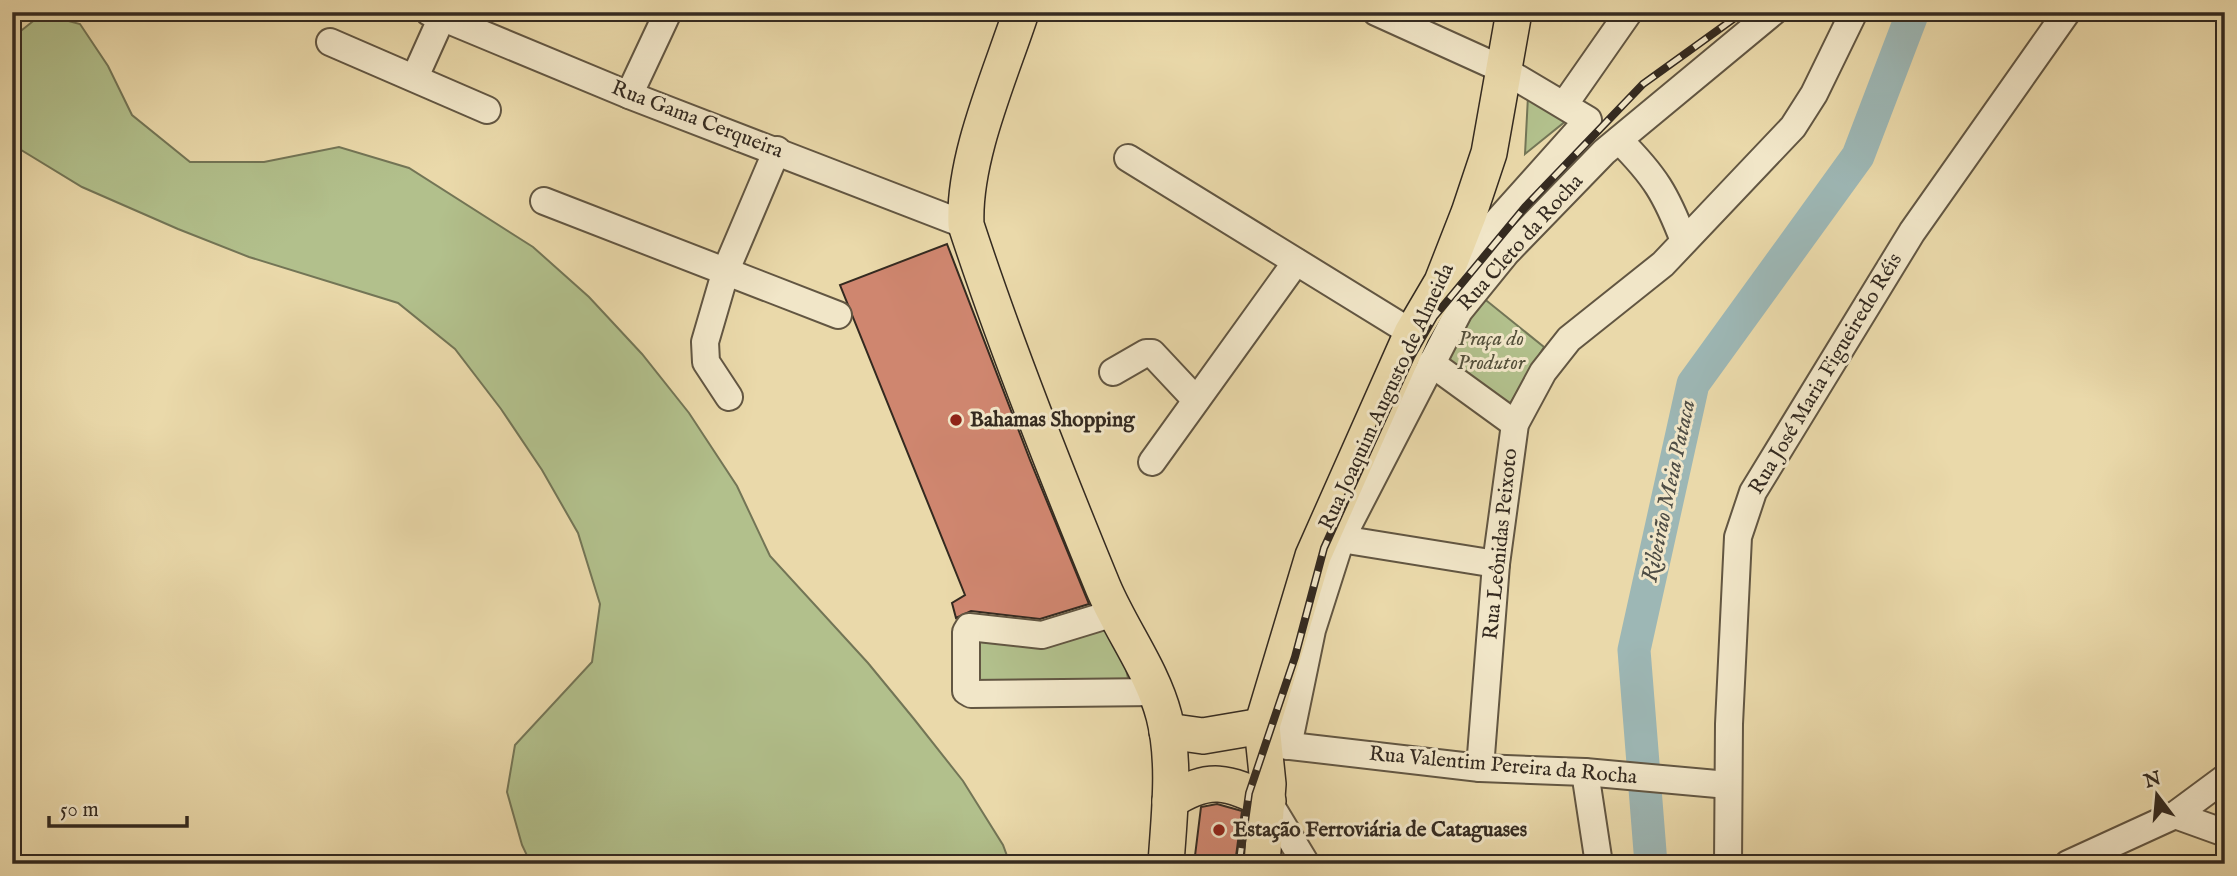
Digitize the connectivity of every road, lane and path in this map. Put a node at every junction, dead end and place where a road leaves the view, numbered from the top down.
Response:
1 (668, 12) edge
2 (1021, 12) edge
3 (1376, 12) edge
4 (1514, 12) edge
5 (1629, 12) edge
6 (1773, 12) edge
7 (1854, 12) edge
8 (2067, 12) edge
9 (435, 15) edge
10 (330, 42) dead end
11 (1504, 70) junction
12 (415, 77) junction
13 (629, 95) junction
14 (1564, 105) junction
15 (487, 110) dead end
16 (1619, 140) junction
17 (776, 150) junction
18 (1128, 158) dead end
19 (544, 201) dead end
20 (966, 225) junction
21 (1684, 241) junction
22 (1296, 262) junction
23 (726, 270) junction
24 (1443, 282) junction
25 (838, 315) dead end
26 (1412, 333) junction
27 (1432, 363) junction
28 (1113, 372) dead end
29 (729, 397) dead end
30 (1196, 400) junction
31 (1515, 424) junction
32 (1152, 462) dead end
33 (1341, 539) junction
34 (1496, 564) junction
35 (1114, 613) junction
36 (1156, 692) junction
37 (1167, 731) junction
38 (1203, 736) junction
39 (1273, 740) junction
40 (1480, 768) junction
41 (1585, 772) junction
42 (2225, 778) edge
43 (1728, 785) junction
44 (1268, 801) junction
45 (1170, 802) junction
46 (2175, 815) junction
47 (2225, 833) edge
48 (1166, 864) edge
49 (1262, 864) edge
50 (1306, 864) edge
51 (1599, 864) edge
52 (1728, 864) edge
53 (2068, 864) edge

1 - 13 street
2 - 20 main road
3 - 11 street
4 - 11 main road, Rua Joaquim Augusto de Almeida
5 - 14 street
6 - 16 street, Rua Cleto da Rocha
7 - 21 street
8 - 43 street, Rua José Maria Figueiredo Réis
9 - 12 street
9 - 13 street, Rua Gama Cerqueira
10 - 12 street
11 - 14 street
11 - 24 main road, Rua Joaquim Augusto de Almeida
12 - 15 street
13 - 17 street, Rua Gama Cerqueira
14 - 24 street
16 - 21 street
16 - 27 street, Rua Cleto da Rocha
17 - 20 street, Rua Gama Cerqueira
17 - 23 street
18 - 22 street
19 - 23 street
20 - 35 main road
21 - 31 street
22 - 26 street
22 - 30 street
23 - 25 street
23 - 29 street
24 - 26 main road, Rua Joaquim Augusto de Almeida
26 - 39 main road, Rua Joaquim Augusto de Almeida
27 - 31 street, Rua Leônidas Peixoto
27 - 33 street, Rua Cleto da Rocha
28 - 30 street
30 - 32 street
31 - 34 street, Rua Leônidas Peixoto
33 - 34 street
33 - 39 street, Rua Cleto da Rocha
34 - 40 street, Rua Leônidas Peixoto
35 - 36 main road
35 - 36 street
36 - 37 main road
37 - 38 main road
37 - 45 main road
38 - 39 main road
38 - 44 main road
39 - 40 street, Rua Valentim Pereira da Rocha
39 - 44 main road, Rua Joaquim Augusto de Almeida
40 - 41 street, Rua Valentim Pereira da Rocha
41 - 43 street, Rua Valentim Pereira da Rocha
41 - 51 street
42 - 46 street
43 - 52 street, Rua José Maria Figueiredo Réis
44 - 45 main road
44 - 49 main road, Rua Joaquim Augusto de Almeida
44 - 50 street
45 - 48 main road
46 - 47 street
46 - 53 street

